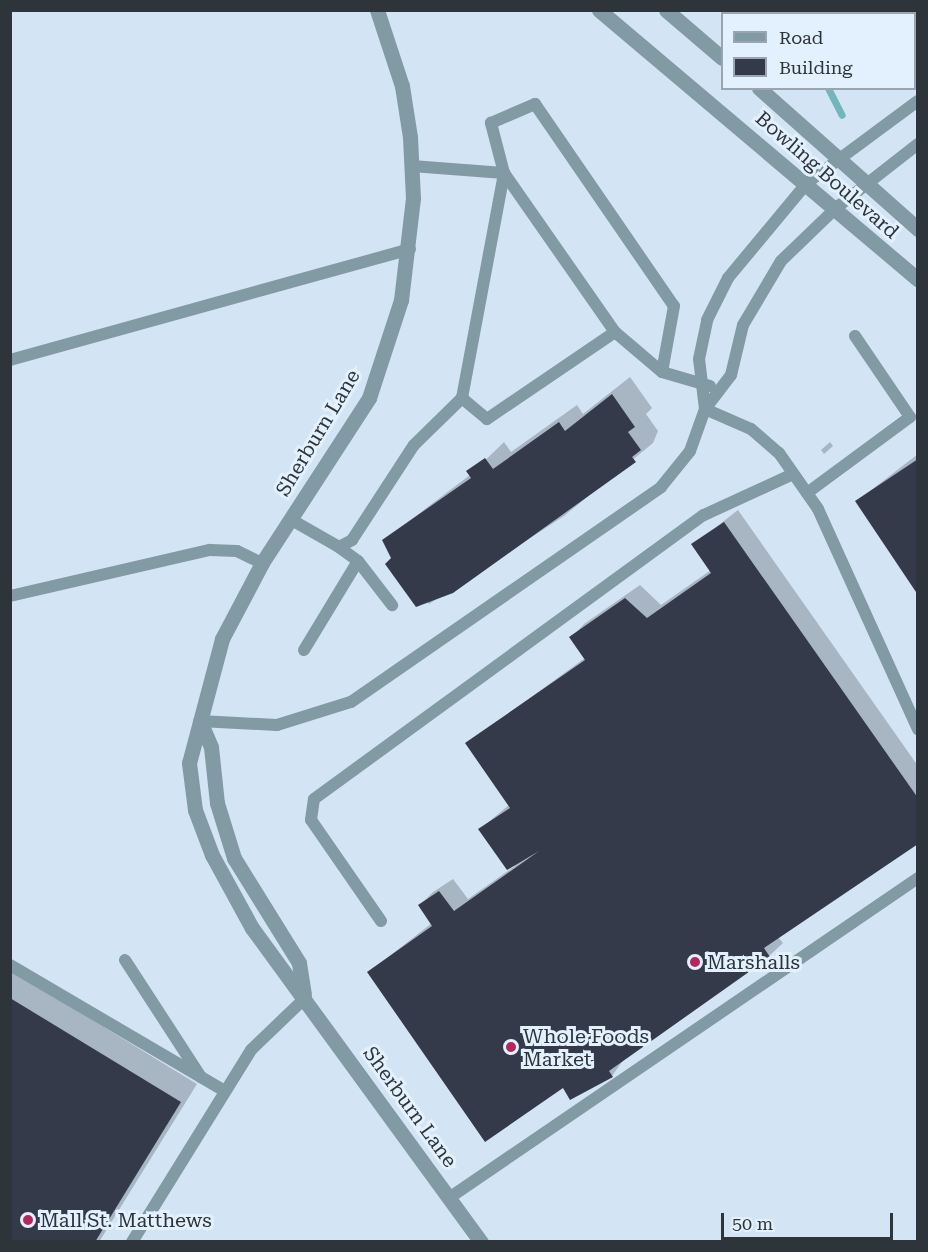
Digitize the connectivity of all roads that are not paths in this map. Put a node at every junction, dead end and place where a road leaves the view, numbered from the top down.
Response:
1 (377, 10) edge
2 (598, 10) edge
3 (666, 10) edge
4 (721, 56) edge
5 (761, 90) edge
6 (918, 100) edge
7 (918, 144) edge
8 (840, 160) junction
9 (412, 166) junction
10 (504, 173) junction
11 (807, 183) junction
12 (867, 184) junction
13 (836, 208) junction
14 (918, 229) edge
15 (410, 249) junction
16 (918, 280) edge
17 (615, 332) junction
18 (855, 336) dead end
19 (10, 360) edge
20 (662, 372) junction
21 (702, 384) junction
22 (721, 388) junction
23 (462, 398) junction
24 (705, 409) junction
25 (793, 474) junction
26 (807, 493) junction
27 (290, 519) junction
28 (339, 547) junction
29 (358, 561) junction
30 (262, 563) junction
31 (10, 596) edge
32 (392, 605) dead end
33 (304, 650) dead end
34 (200, 721) junction
35 (918, 729) edge
36 (918, 878) edge
37 (381, 921) dead end
38 (125, 960) dead end
39 (10, 965) edge
40 (305, 998) junction
41 (201, 1077) junction
42 (223, 1090) junction
43 (449, 1198) junction
44 (132, 1242) edge
45 (481, 1242) edge

1 - 9 street, Sherburn Lane
2 - 11 street, Bowling Boulevard
3 - 4 street
5 - 8 street, Bowling Boulevard
6 - 8 lane
7 - 12 lane
8 - 11 lane
8 - 12 street, Bowling Boulevard
9 - 10 lane
9 - 15 street, Sherburn Lane
10 - 17 lane
10 - 20 lane
10 - 23 lane
11 - 13 street, Bowling Boulevard
11 - 21 lane
12 - 13 lane
12 - 14 street, Bowling Boulevard
13 - 16 street, Bowling Boulevard
13 - 22 lane
15 - 19 lane
15 - 27 street, Sherburn Lane
17 - 20 lane
17 - 23 lane
18 - 26 lane
20 - 21 lane
21 - 22 lane
21 - 24 lane
22 - 24 lane
23 - 28 lane
24 - 25 lane
24 - 34 lane
25 - 26 lane
25 - 37 lane
26 - 35 lane
27 - 28 lane
27 - 30 street, Sherburn Lane
28 - 29 lane
29 - 32 lane
29 - 33 lane
30 - 31 lane
30 - 34 street, Sherburn Lane
34 - 40 street, Sherburn Lane
34 - 40 street, Sherburn Lane
36 - 43 lane
38 - 41 lane
39 - 41 lane
40 - 42 lane
40 - 43 street, Sherburn Lane
41 - 42 lane
42 - 44 lane
43 - 45 street, Sherburn Lane

